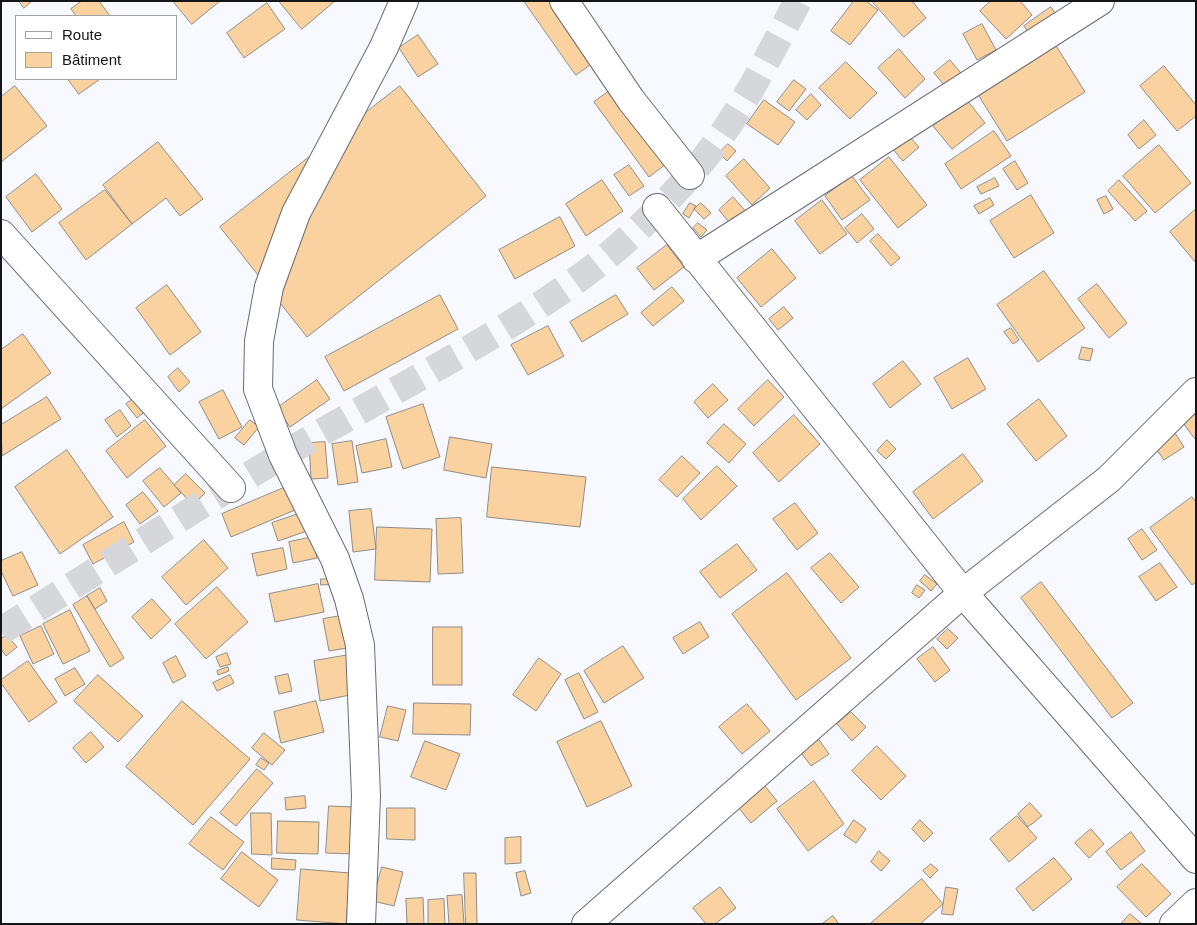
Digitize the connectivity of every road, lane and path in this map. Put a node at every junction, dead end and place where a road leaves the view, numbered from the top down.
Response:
1 (404, 1) edge
2 (564, 1) edge
3 (1100, 1) edge
4 (690, 175) dead end
5 (657, 208) dead end
6 (1, 234) edge
7 (696, 259) junction
8 (1196, 392) edge
9 (231, 488) dead end
10 (963, 593) junction
11 (1196, 859) edge
12 (1196, 903) edge
13 (361, 924) edge
14 (586, 924) edge
15 (1174, 924) edge

1 - 13 street
2 - 4 street
3 - 7 street
5 - 7 street
6 - 9 street
7 - 10 street
8 - 10 street
10 - 11 street
10 - 14 street
12 - 15 street

